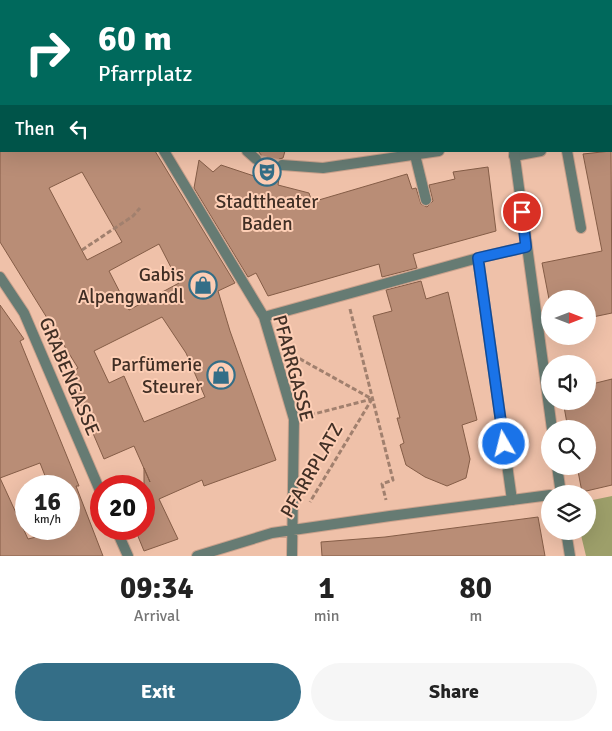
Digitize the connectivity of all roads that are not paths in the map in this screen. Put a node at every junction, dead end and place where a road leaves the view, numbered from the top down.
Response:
1 (165, 152) edge
2 (248, 152) edge
3 (433, 152) edge
4 (532, 152) edge
5 (567, 152) edge
6 (514, 154) edge
7 (415, 155) junction
8 (256, 159) tunnel mouth
9 (282, 165) tunnel mouth
10 (426, 200) dead end
11 (581, 228) dead end
12 (526, 247) junction
13 (478, 258) junction
14 (0, 277) edge
15 (264, 317) junction
16 (551, 420) edge
17 (93, 475) edge
18 (541, 496) edge
19 (512, 500) junction
20 (293, 530) junction
21 (121, 540) edge
22 (567, 540) edge
23 (128, 556) edge
24 (197, 556) edge
25 (292, 556) edge
26 (570, 556) edge

1 - 15 street, PFARRGASSE
2 - 8 street
3 - 7 street
4 - 6 street
5 - 11 street
6 - 12 street
7 - 9 street
7 - 10 street
12 - 13 street
12 - 16 street
13 - 15 street
13 - 19 street
14 - 17 street, GRABENGASSE
15 - 20 street, PFARRGASSE
18 - 19 street, PFARRPLATZ
19 - 20 street, PFARRPLATZ
20 - 24 street, PFARRPLATZ
20 - 25 street, PFARRGASSE
21 - 23 street
22 - 26 street

